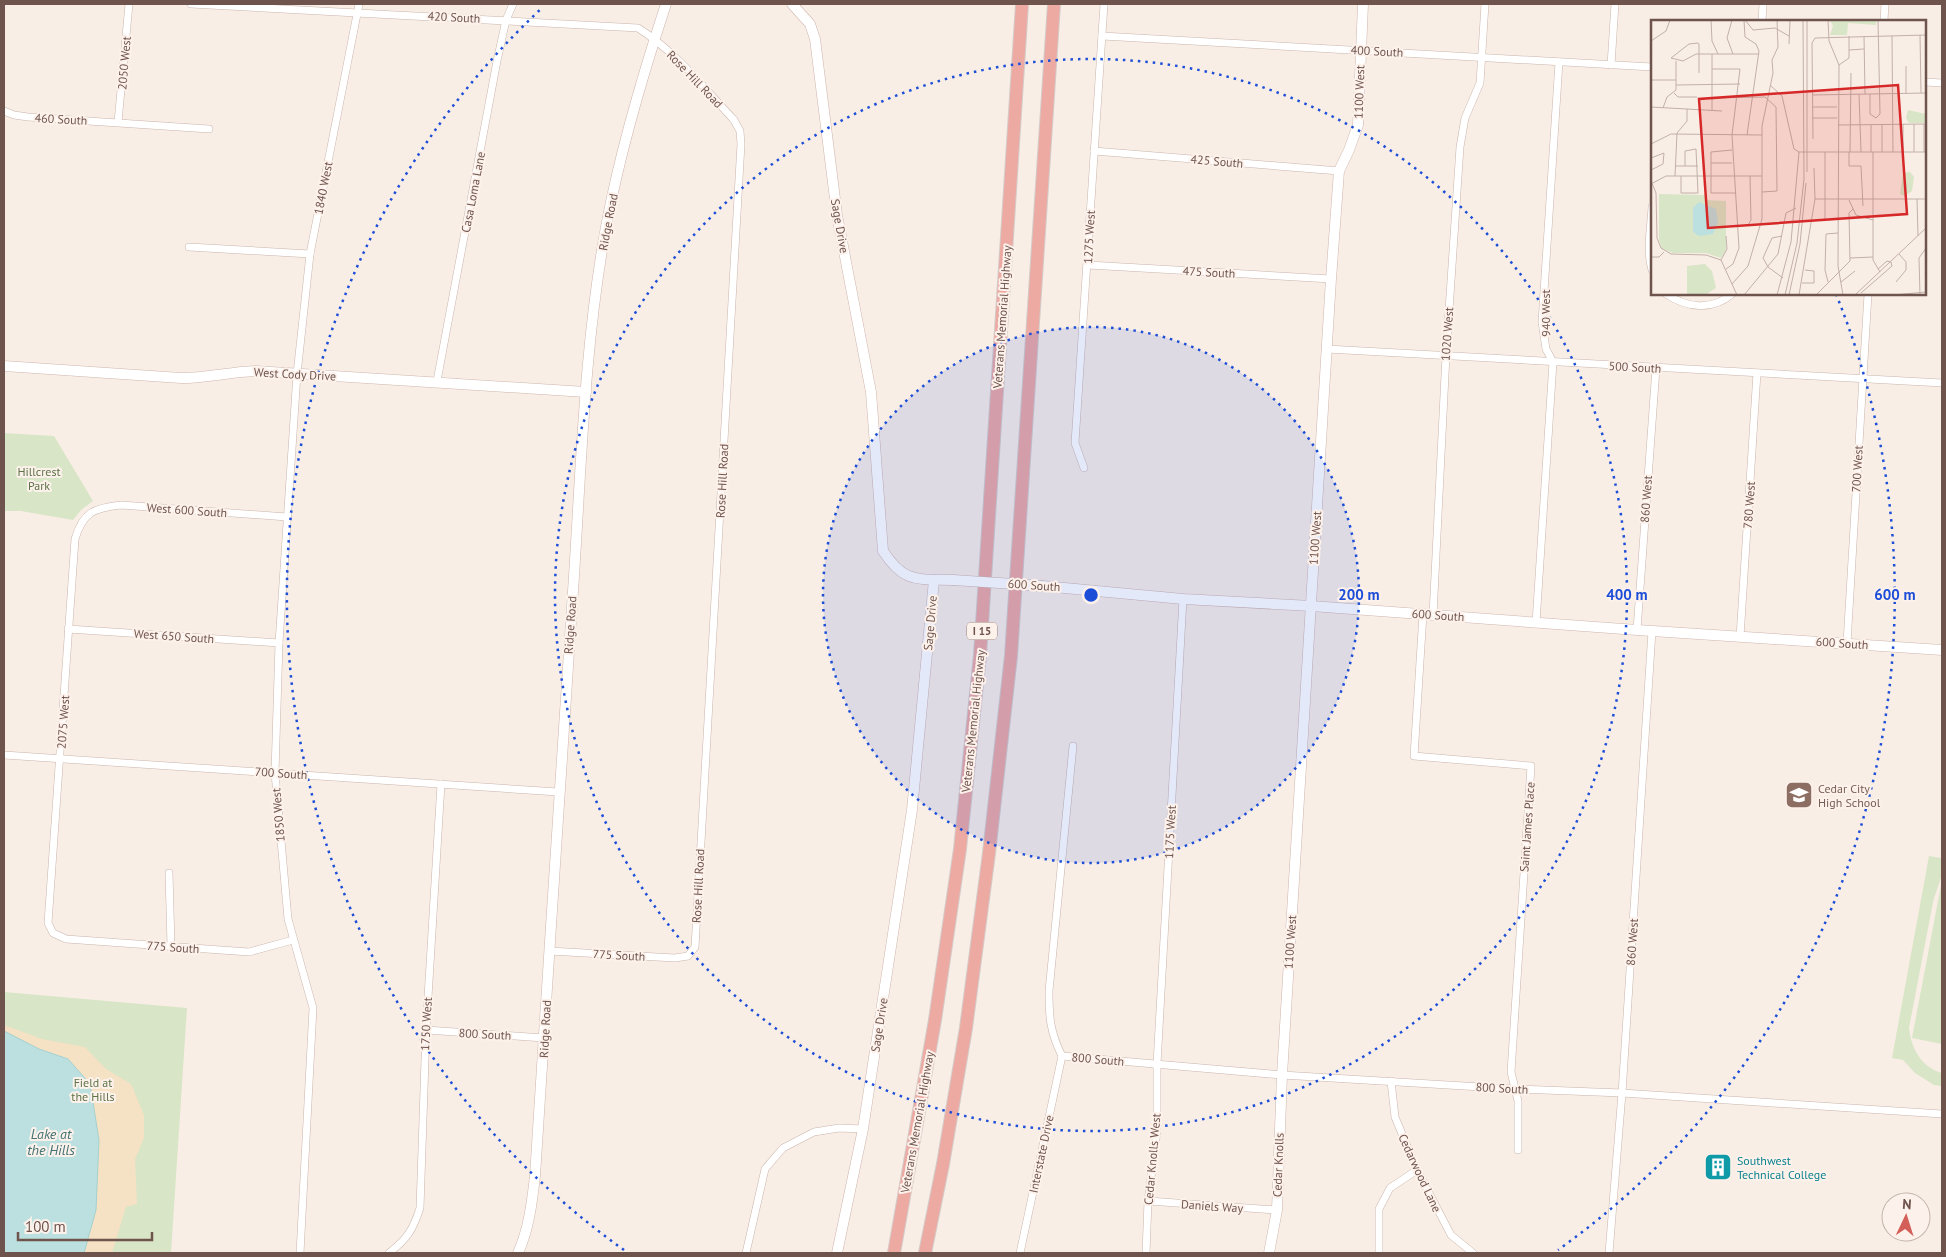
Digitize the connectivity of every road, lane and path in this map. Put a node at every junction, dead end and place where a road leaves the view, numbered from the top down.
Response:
1 (129, 4) edge
2 (191, 4) edge
3 (359, 4) edge
4 (513, 4) edge
5 (666, 4) edge
6 (792, 4) edge
7 (1022, 4) edge
8 (1054, 4) edge
9 (1104, 4) edge
10 (1363, 4) edge
11 (1485, 4) edge
12 (1615, 4) edge
13 (1763, 4) edge
14 (1885, 4) edge
15 (356, 11) junction
16 (506, 20) junction
17 (1762, 20) edge
18 (1884, 20) edge
19 (1102, 36) junction
20 (655, 38) junction
21 (1360, 51) junction
22 (1482, 57) junction
23 (1559, 62) junction
24 (1611, 64) junction
25 (1651, 67) edge
26 (1926, 82) edge
27 (1942, 83) edge
28 (4, 111) edge
29 (118, 122) junction
30 (209, 129) dead end
31 (1094, 151) junction
32 (1339, 171) junction
33 (1651, 221) edge
34 (189, 247) dead end
35 (310, 254) junction
36 (1088, 265) junction
37 (1651, 266) edge
38 (1331, 280) junction
39 (1668, 295) edge
40 (1731, 295) edge
41 (1868, 295) edge
42 (1327, 349) junction
43 (1446, 355) junction
44 (1553, 362) junction
45 (4, 366) edge
46 (1656, 368) junction
47 (1758, 373) junction
48 (296, 374) junction
49 (1862, 378) junction
50 (437, 382) junction
51 (1942, 383) edge
52 (586, 392) junction
53 (1084, 468) dead end
54 (88, 513) joint
55 (287, 517) junction
56 (934, 580) junction
57 (1183, 599) junction
58 (1311, 606) junction
59 (1428, 615) junction
60 (1536, 623) junction
61 (68, 629) junction
62 (1637, 630) junction
63 (1652, 631) junction
64 (1740, 636) junction
65 (1847, 643) junction
66 (279, 644) junction
67 (1942, 650) edge
68 (1073, 746) dead end
69 (4, 755) edge
70 (60, 759) junction
71 (275, 773) junction
72 (441, 784) junction
73 (558, 792) junction
74 (169, 873) dead end
75 (53, 933) joint
76 (293, 940) junction
77 (171, 946) junction
78 (549, 951) junction
79 (688, 956) joint
80 (426, 1030) junction
81 (544, 1038) junction
82 (1062, 1056) junction
83 (1157, 1064) junction
84 (1282, 1076) junction
85 (1392, 1081) junction
86 (1514, 1089) junction
87 (1622, 1092) junction
88 (1942, 1114) edge
89 (864, 1129) junction
90 (1518, 1150) dead end
91 (1417, 1170) junction
92 (1148, 1201) junction
93 (1277, 1210) junction
94 (300, 1253) edge
95 (389, 1253) edge
96 (518, 1253) edge
97 (746, 1253) edge
98 (838, 1253) edge
99 (894, 1253) edge
100 (925, 1253) edge
101 (1020, 1253) edge
102 (1146, 1253) edge
103 (1269, 1253) edge
104 (1379, 1253) edge
105 (1474, 1253) edge
106 (1609, 1253) edge

1 - 29 street, 2050 West
2 - 15 street, 420 South
3 - 15 street, 1840 West
4 - 16 street, Casa Loma Lane
5 - 20 street, Ridge Road
6 - 56 street, Sage Drive
7 - 99 highway, Veterans Memorial Highway / I 15
8 - 100 highway, I 15
9 - 19 street, 1275 West
10 - 21 street, 1100 West
11 - 22 street, 1020 West
12 - 24 street
13 - 17 street
14 - 18 street
15 - 16 street, 420 South
15 - 35 street, 1840 West
16 - 20 street, 420 South
16 - 50 street, Casa Loma Lane
19 - 21 street, 400 South
19 - 31 street, 1275 West
20 - 52 street, Ridge Road
20 - 79 street, Rose Hill Road
21 - 22 street, 400 South
21 - 32 street, 1100 West
22 - 23 street, 400 South
22 - 43 street, 1020 West
23 - 24 street, 400 South
23 - 44 street, 940 West
24 - 25 street, 400 South
26 - 27 street
28 - 29 street, 460 South
29 - 30 street, 460 South
31 - 32 street, 425 South
31 - 36 street, 1275 West
32 - 38 street, 1100 West
33 - 37 street
34 - 35 street
35 - 48 street, 1840 West
36 - 38 street, 475 South
36 - 53 street, 1275 West
38 - 42 street, 1100 West
39 - 40 street
41 - 49 street, 700 West
42 - 43 street, 500 South
42 - 58 street, 1100 West
43 - 44 street, 500 South
43 - 59 street, 1020 West
44 - 46 street, 500 South
44 - 60 street, 940 West
45 - 48 street, West Cody Drive
46 - 47 street, 500 South
46 - 62 street, 860 West
47 - 49 street, 500 South
47 - 64 street, 780 West
48 - 50 street, West Cody Drive
48 - 55 street, 1850 West
49 - 51 street, 500 South
49 - 65 street, 700 West
50 - 52 street, West Cody Drive
52 - 73 street, Ridge Road
54 - 55 street, West 600 South
54 - 61 street, 2075 West
55 - 66 street, 1850 West
56 - 57 street, 600 South, bridge
56 - 89 street, Sage Drive
57 - 58 street, 600 South
57 - 83 street, 1175 West
58 - 59 street, 600 South
58 - 84 street, 1100 West
59 - 60 street, 600 South
59 - 86 street, Saint James Place
60 - 62 street, 600 South
61 - 66 street, West 650 South
61 - 70 street, 2075 West
62 - 63 street, 600 South
63 - 64 street, 600 South
63 - 87 street, 860 West
64 - 65 street, 600 South
65 - 67 street, 600 South
66 - 71 street, 1850 West
68 - 82 street
69 - 70 street, 700 South
70 - 71 street, 700 South
70 - 75 street, 2075 West
71 - 72 street, 700 South
71 - 76 street, 1850 West
72 - 73 street, 700 South
72 - 80 street, 1750 West
73 - 78 street, Ridge Road
74 - 77 street
75 - 77 street, 775 South
76 - 77 street, 775 South
76 - 94 street, 1850 West
78 - 79 street, 775 South
78 - 81 street, Ridge Road
80 - 81 street, 800 South
80 - 95 street, 1750 West
81 - 96 street, Ridge Road
82 - 83 street, 800 South
82 - 101 street, Interstate Drive
83 - 84 street, 800 South
83 - 92 street, Cedar Knolls West
84 - 85 street, 800 South
84 - 93 street, Cedar Knolls
85 - 86 street, 800 South
85 - 91 street, Cedarwood Lane
86 - 87 street, 800 South
86 - 90 street
87 - 88 street, 800 South
87 - 106 street, 860 West
89 - 97 street
89 - 98 street, Sage Drive
91 - 104 street
91 - 105 street, Cedarwood Lane
92 - 93 street, Daniels Way
92 - 102 street, Cedar Knolls West
93 - 103 street, Cedar Knolls

